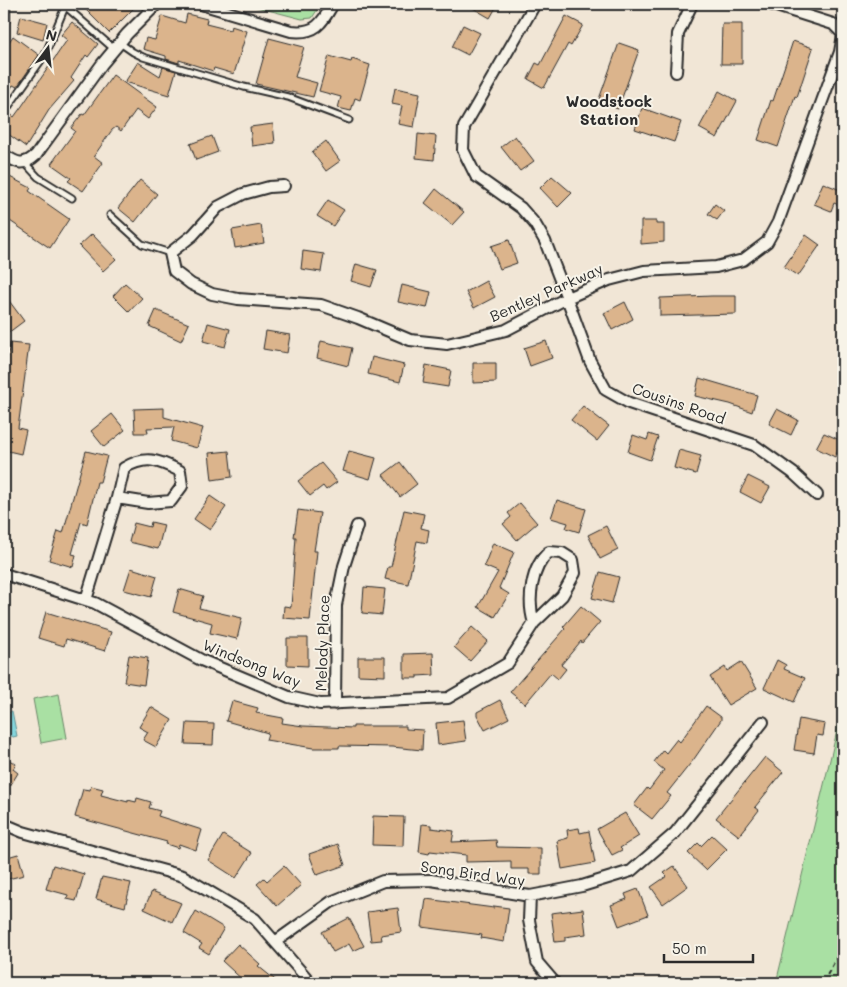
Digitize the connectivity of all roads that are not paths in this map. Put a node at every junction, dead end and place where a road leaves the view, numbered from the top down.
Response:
1 (4, 4) edge
2 (157, 4) edge
3 (201, 4) edge
4 (333, 4) edge
5 (535, 4) edge
6 (692, 4) edge
7 (770, 4) edge
8 (64, 5) edge
9 (4, 19) edge
10 (843, 35) edge
11 (117, 46) junction
12 (676, 72) dead end
13 (4, 113) edge
14 (349, 120) dead end
15 (4, 155) edge
16 (24, 162) junction
17 (284, 186) dead end
18 (72, 198) dead end
19 (110, 215) dead end
20 (170, 253) junction
21 (567, 298) junction
22 (817, 495) dead end
23 (117, 498) junction
24 (357, 526) dead end
25 (4, 574) edge
26 (86, 600) junction
27 (534, 623) junction
28 (335, 704) junction
29 (763, 722) dead end
30 (4, 824) edge
31 (530, 896) junction
32 (275, 942) junction
33 (311, 983) edge
34 (556, 983) edge

1 - 9 street
2 - 11 street
3 - 4 street
5 - 21 street, Cousins Road
6 - 12 street
7 - 10 street, Bentley Parkway
8 - 11 lane
8 - 13 lane
10 - 21 street, Bentley Parkway
11 - 14 lane
11 - 16 street
15 - 16 street
16 - 18 lane
17 - 20 street
19 - 20 lane
20 - 21 street, Bentley Parkway
21 - 22 street, Cousins Road
23 - 23 street
23 - 26 street
24 - 28 street, Melody Place
25 - 26 street, Windsong Way
26 - 28 street, Windsong Way
27 - 27 street, Windsong Way
27 - 28 street, Windsong Way
29 - 31 street, Song Bird Way
30 - 32 street
31 - 32 street, Song Bird Way
31 - 34 street
32 - 33 street

